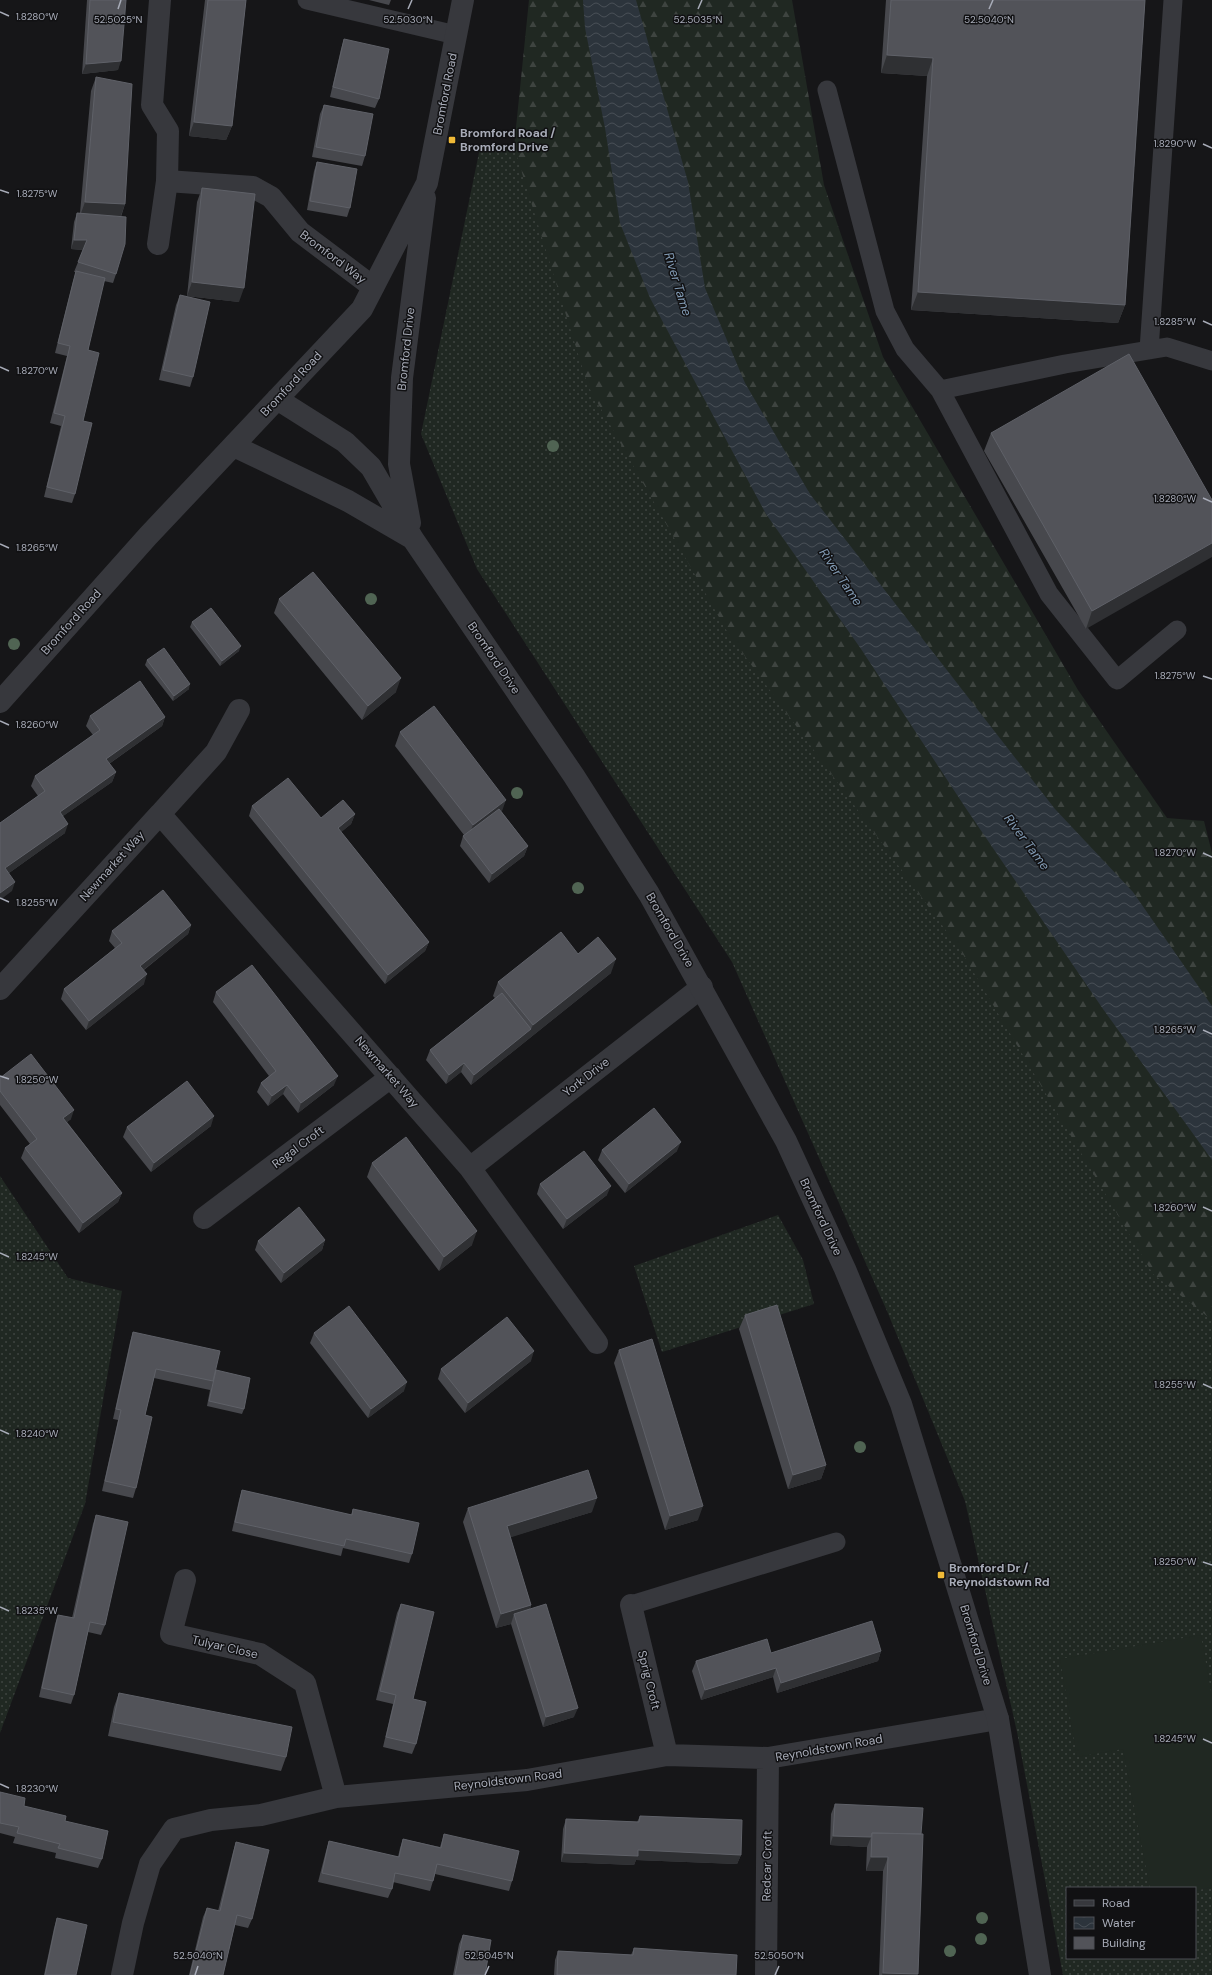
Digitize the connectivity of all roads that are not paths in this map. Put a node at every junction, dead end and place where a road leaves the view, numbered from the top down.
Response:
1 (160, 0) edge
2 (307, 0) edge
3 (463, 0) edge
4 (1173, 0) edge
5 (456, 35) junction
6 (827, 90) dead end
7 (167, 181) junction
8 (427, 183) junction
9 (158, 244) dead end
10 (373, 287) junction
11 (1149, 350) junction
12 (1212, 360) edge
13 (940, 390) junction
14 (277, 399) junction
15 (234, 446) junction
16 (412, 539) junction
17 (1177, 630) dead end
18 (0, 702) edge
19 (239, 710) dead end
20 (160, 814) junction
21 (702, 987) junction
22 (0, 989) edge
23 (391, 1077) junction
24 (470, 1168) junction
25 (204, 1218) dead end
26 (597, 1343) dead end
27 (836, 1542) dead end
28 (185, 1580) dead end
29 (631, 1605) joint
30 (998, 1719) junction
31 (667, 1755) junction
32 (768, 1758) junction
33 (336, 1797) junction
34 (122, 1975) edge
35 (766, 1975) edge
36 (1040, 1975) edge

1 - 7 street
2 - 5 lane
3 - 5 street, Bromford Road
4 - 11 lane
5 - 8 street, Bromford Road
6 - 13 lane
7 - 9 street
7 - 10 street, Bromford Way
8 - 10 street, Bromford Road
8 - 16 street, Bromford Drive
10 - 14 street, Bromford Road
11 - 12 lane
11 - 13 lane
13 - 17 lane
14 - 15 street, Bromford Road
14 - 16 street, Bromford Drive
15 - 16 street, Bromford Drive
15 - 18 street, Bromford Road
16 - 21 street, Bromford Drive
19 - 20 street, Newmarket Way
20 - 22 street, Newmarket Way
20 - 23 street, Newmarket Way
21 - 24 street, York Drive
21 - 30 street, Bromford Drive
23 - 24 street, Newmarket Way
23 - 25 street, Regal Croft
24 - 26 street, Newmarket Way
27 - 29 lane
28 - 33 street, Tulyar Close
29 - 31 street, Sprig Croft
30 - 32 street, Reynoldstown Road
30 - 36 street, Bromford Drive
31 - 32 street, Reynoldstown Road
31 - 33 street, Reynoldstown Road
32 - 35 street, Redcar Croft
33 - 34 street, Reynoldstown Road

